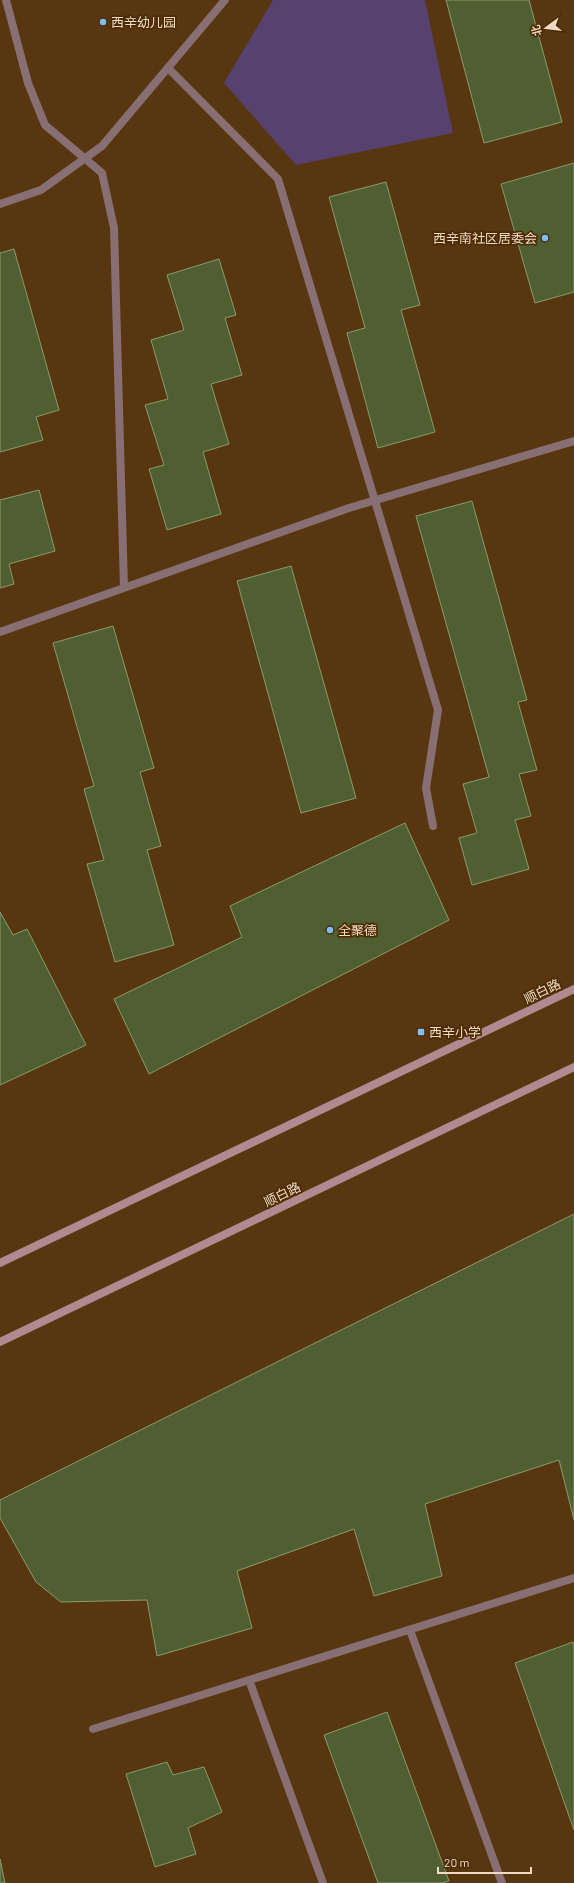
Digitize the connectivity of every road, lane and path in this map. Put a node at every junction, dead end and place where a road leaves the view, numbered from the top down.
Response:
1 (6, 0) edge
2 (225, 0) edge
3 (168, 68) junction
4 (85, 158) junction
5 (0, 204) edge
6 (574, 441) edge
7 (375, 500) junction
8 (124, 587) junction
9 (0, 632) edge
10 (433, 826) dead end
11 (574, 989) edge
12 (574, 1067) edge
13 (0, 1263) edge
14 (0, 1342) edge
15 (574, 1578) edge
16 (410, 1630) junction
17 (249, 1680) junction
18 (93, 1729) dead end
19 (323, 1883) edge
20 (502, 1883) edge

1 - 4 street
2 - 3 street
3 - 4 street
3 - 7 street
4 - 5 street
4 - 8 street
6 - 7 street
7 - 8 street
7 - 10 street
8 - 9 street
11 - 13 main road, 顺白路
12 - 14 main road, 顺白路
15 - 16 street
16 - 17 street
16 - 20 street
17 - 18 street
17 - 19 street

